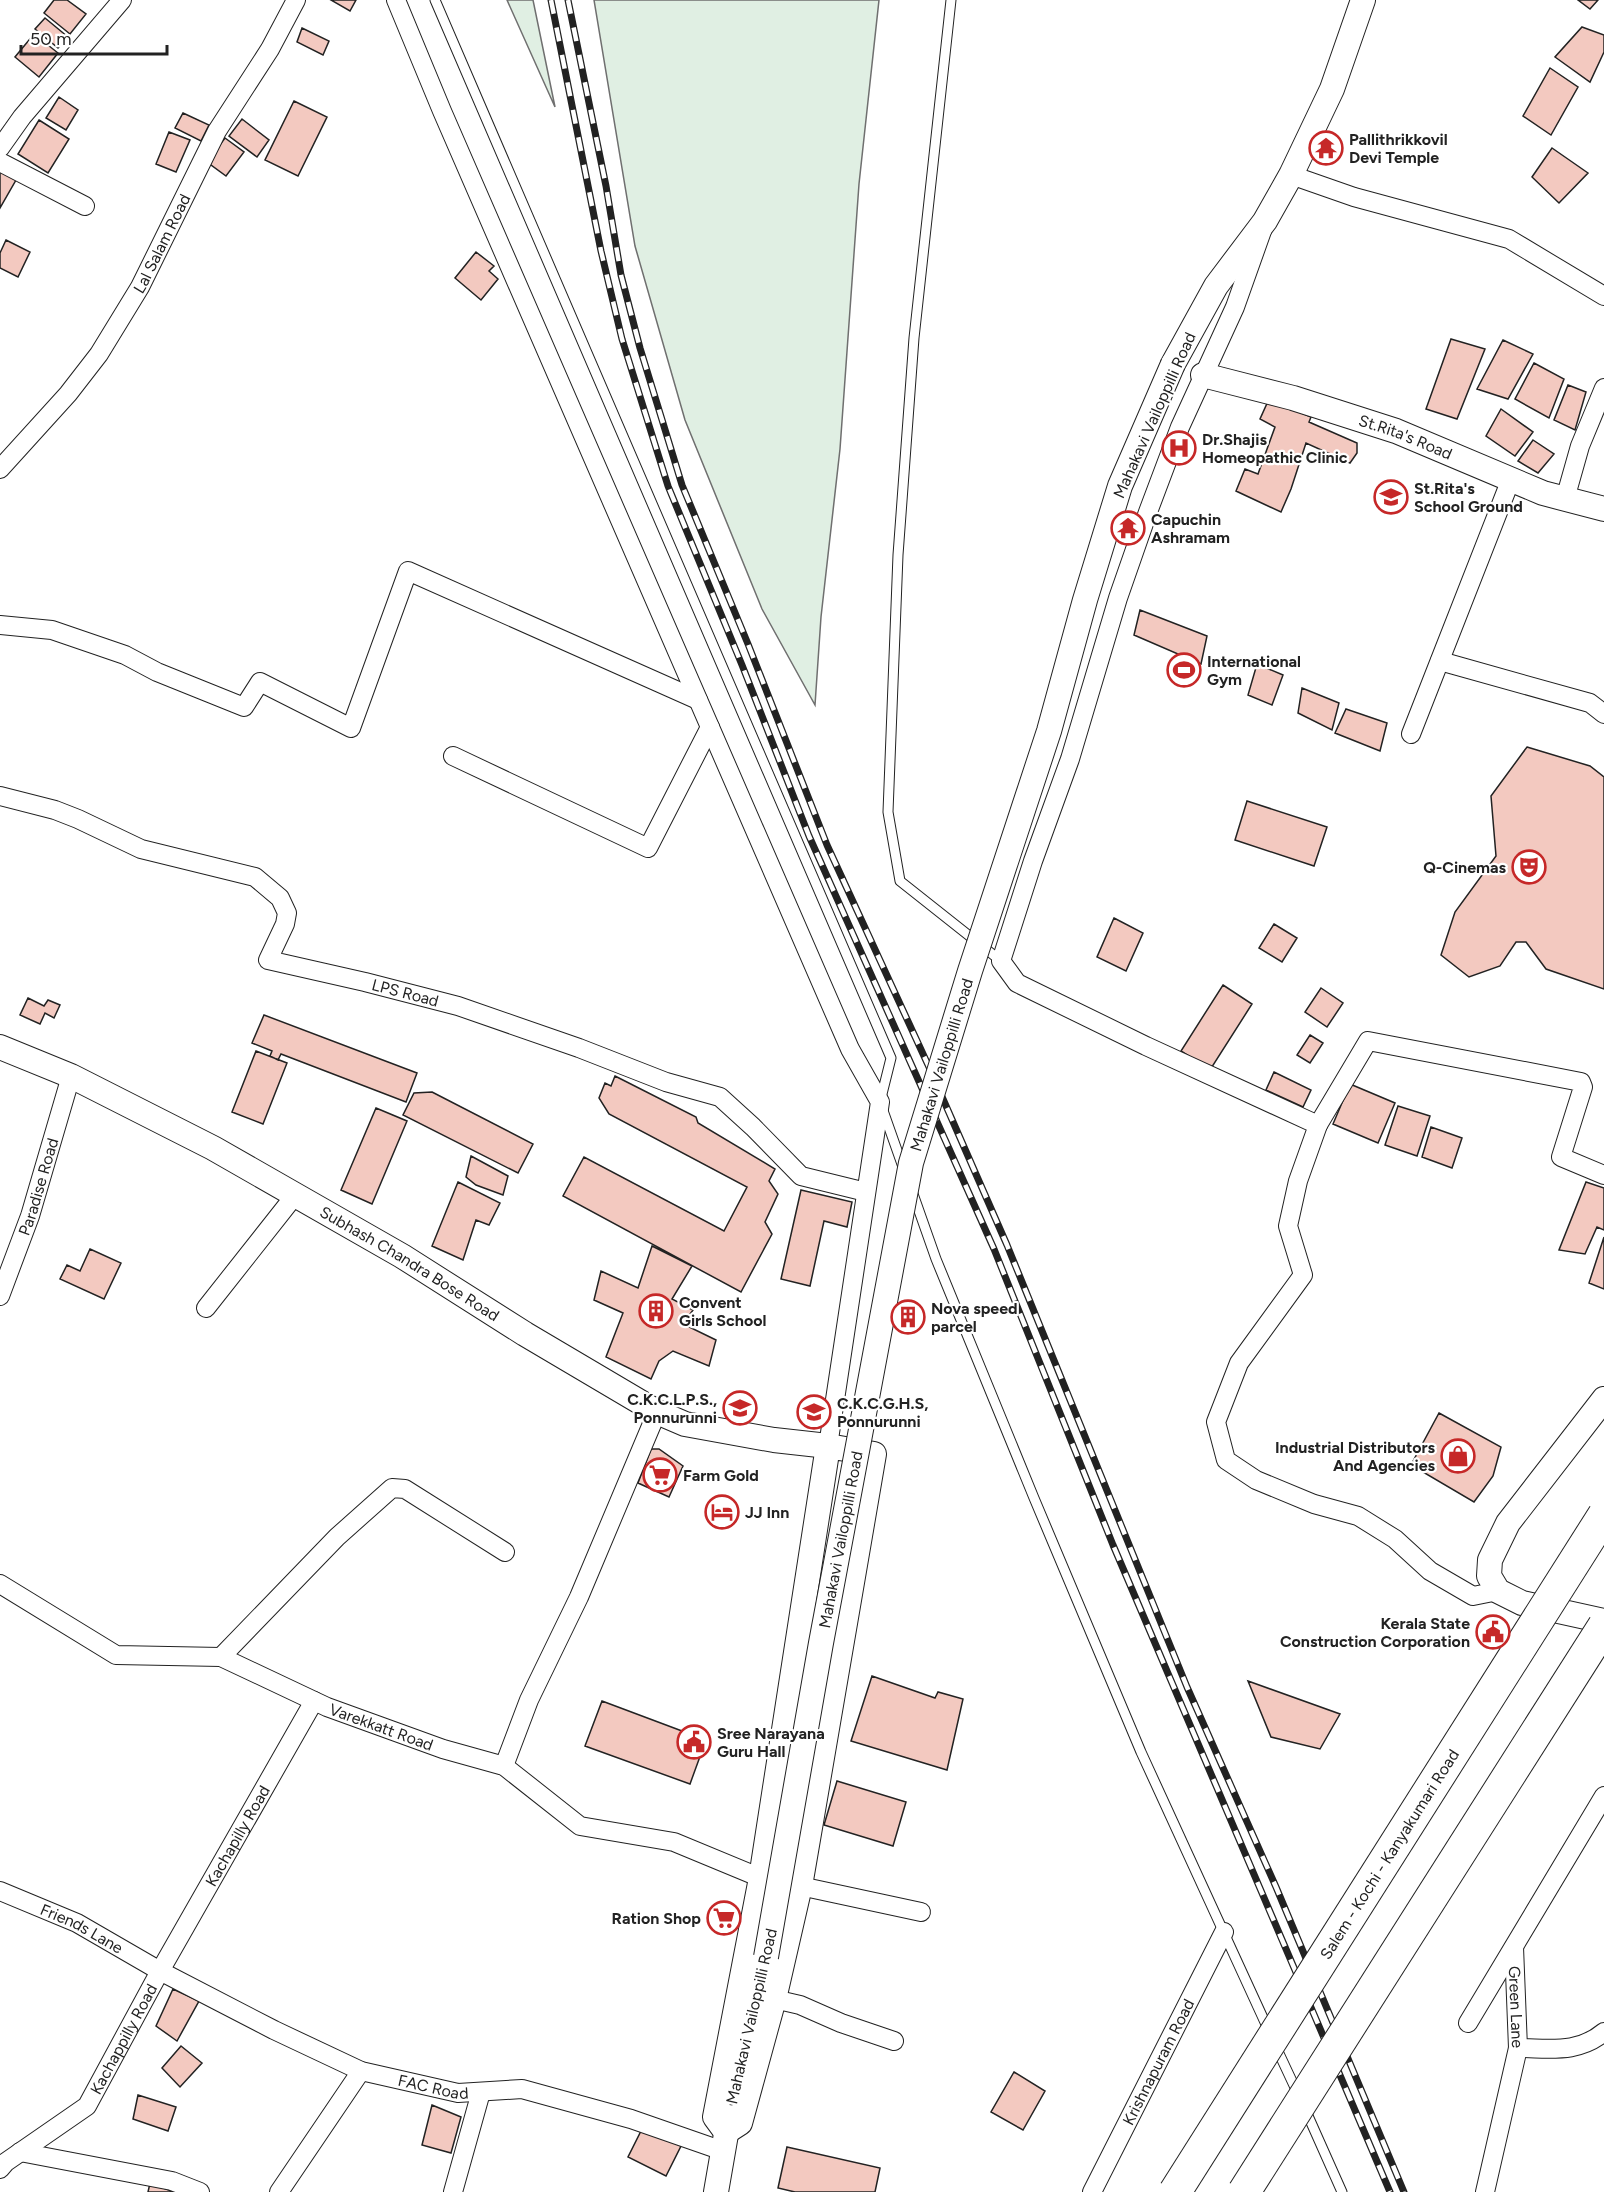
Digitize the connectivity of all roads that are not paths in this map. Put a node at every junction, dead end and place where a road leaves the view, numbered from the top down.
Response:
1 (122, 0) edge
2 (296, 0) edge
3 (396, 0) edge
4 (435, 0) edge
5 (951, 0) edge
6 (1363, 0) edge
7 (0, 148) edge
8 (0, 162) edge
9 (1292, 175) junction
10 (85, 206) dead end
11 (1265, 221) junction
12 (1604, 296) edge
13 (1203, 375) junction
14 (1604, 388) edge
15 (0, 469) edge
16 (1511, 479) junction
17 (1565, 499) junction
18 (1604, 509) edge
19 (0, 625) edge
20 (1440, 661) junction
21 (698, 700) junction
22 (1604, 714) edge
23 (710, 727) junction
24 (1411, 734) dead end
25 (453, 756) dead end
26 (0, 796) edge
27 (1001, 961) junction
28 (0, 1047) edge
29 (71, 1076) junction
30 (880, 1102) junction
31 (1318, 1125) junction
32 (1604, 1175) edge
33 (866, 1192) junction
34 (296, 1194) junction
35 (0, 1296) edge
36 (206, 1308) dead end
37 (1604, 1399) edge
38 (657, 1412) junction
39 (828, 1446) junction
40 (1604, 1515) edge
41 (505, 1552) dead end
42 (0, 1584) edge
43 (1498, 1591) junction
44 (1604, 1621) edge
45 (1604, 1626) edge
46 (221, 1657) junction
47 (314, 1701) junction
48 (504, 1766) junction
49 (1604, 1796) edge
50 (761, 1878) junction
51 (800, 1886) junction
52 (0, 1891) edge
53 (921, 1912) dead end
54 (1224, 1932) junction
55 (1514, 1947) junction
56 (160, 1971) junction
57 (774, 1999) junction
58 (1468, 2023) dead end
59 (1604, 2032) edge
60 (894, 2041) dead end
61 (1518, 2048) junction
62 (362, 2072) junction
63 (481, 2092) junction
64 (724, 2142) junction
65 (6, 2160) edge
66 (200, 2192) edge
67 (279, 2192) edge
68 (453, 2192) edge
69 (716, 2192) edge
70 (1092, 2192) edge
71 (1175, 2192) edge
72 (1244, 2192) edge
73 (1342, 2192) edge
74 (1485, 2192) edge

1 - 7 street
2 - 15 street, Lal Salam Road
3 - 21 street
4 - 30 lane
5 - 27 lane
6 - 9 main road, Mahakavi Vailoppilli Road
8 - 10 street
9 - 11 main road, Mahakavi Vailoppilli Road
9 - 12 street
11 - 13 street
11 - 64 main road, Mahakavi Vailoppilli Road, bridge
13 - 16 main road, St.Rita's Road
13 - 27 street
14 - 17 street
16 - 17 main road, St.Rita's Road
16 - 20 street
17 - 18 main road, St.Rita's Road
19 - 21 street
20 - 22 street
20 - 24 street
21 - 23 street
23 - 25 street
23 - 30 street
26 - 33 street, LPS Road
27 - 31 street
28 - 29 main road, Subhash Chandra Bose Road
29 - 34 main road, Subhash Chandra Bose Road
29 - 35 street, Paradise Road
30 - 33 street
30 - 54 lane
31 - 32 street
31 - 43 street
33 - 39 street
34 - 36 street
34 - 38 main road, Subhash Chandra Bose Road
37 - 43 main road
38 - 39 main road, Subhash Chandra Bose Road
38 - 48 street
39 - 50 main road
39 - 51 main road, Subhash Chandra Bose Road
40 - 71 highway, Salem - Kochi - Kanyakumari Road, bridge
41 - 46 street
42 - 46 street, Varekkatt Road
43 - 44 main road
45 - 72 highway, bridge
46 - 47 street, Varekkatt Road
47 - 48 street, Varekkatt Road
47 - 56 street, Kachapilly Road
48 - 50 street, Varekkatt Road
49 - 55 street
50 - 64 main road
51 - 53 street
51 - 57 main road
52 - 56 street, Friends Lane
54 - 70 street, Krishnapuram Road
54 - 73 lane
55 - 58 street
55 - 61 street, Green Lane
56 - 62 street, FAC Road
56 - 65 street, Kachappilly Road
57 - 60 street
57 - 64 main road
59 - 61 street, Green Lane
61 - 74 street
62 - 63 street, FAC Road
62 - 67 street
63 - 64 street, FAC Road
63 - 68 street
64 - 69 main road, Mahakavi Vailoppilli Road
65 - 66 street

